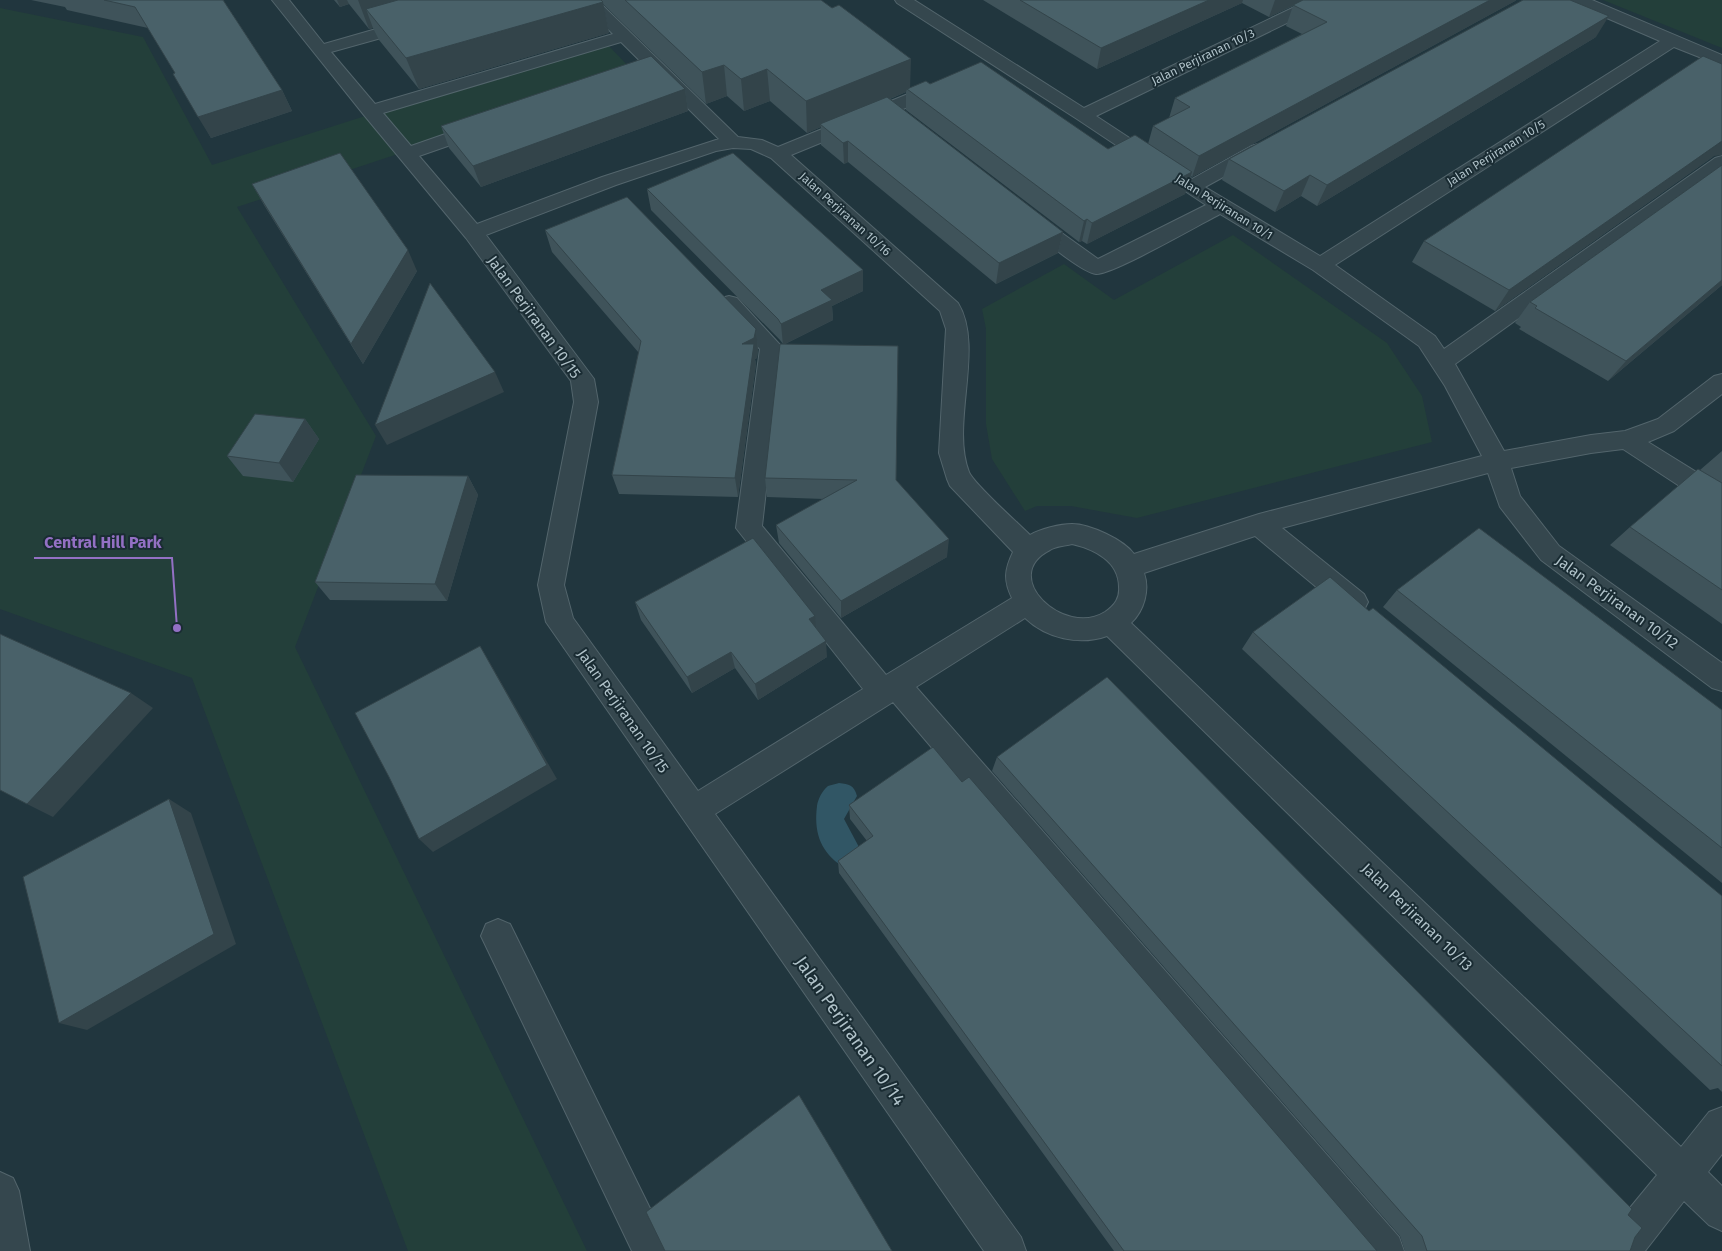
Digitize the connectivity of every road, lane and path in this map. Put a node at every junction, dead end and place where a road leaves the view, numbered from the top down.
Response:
1 (280, 0) edge
2 (588, 0) edge
3 (1322, 0) edge
4 (1578, 0) edge
5 (909, 1) edge
6 (423, 20) edge
7 (624, 36) junction
8 (1673, 40) junction
9 (320, 50) junction
10 (1722, 61) edge
11 (658, 68) junction
12 (639, 74) edge
13 (957, 80) edge
14 (370, 111) junction
15 (1083, 115) junction
16 (500, 122) edge
17 (1276, 140) edge
18 (734, 142) junction
19 (406, 154) junction
20 (778, 154) junction
21 (1722, 162) edge
22 (610, 181) junction
23 (1191, 187) junction
24 (630, 201) edge
25 (1220, 206) junction
26 (1018, 210) edge
27 (473, 233) junction
28 (1320, 265) junction
29 (711, 284) edge
30 (1442, 362) junction
31 (1722, 382) edge
32 (1627, 440) junction
33 (1497, 461) junction
34 (1722, 501) edge
35 (1259, 524) junction
36 (1028, 550) junction
37 (1129, 567) junction
38 (1026, 603) junction
39 (1373, 618) edge
40 (1112, 623) junction
41 (1722, 679) edge
42 (890, 689) junction
43 (694, 810) junction
44 (498, 936) dead end
45 (1722, 1125) edge
46 (1683, 1174) junction
47 (0, 1191) edge
48 (1722, 1212) edge
49 (11, 1251) edge
50 (652, 1251) edge
51 (1007, 1251) edge
52 (1385, 1251) edge
53 (1620, 1251) edge

1 - 9 street, Jalan Perjiranan 10/15
2 - 7 street
3 - 15 street, Jalan Perjiranan 10/3
4 - 8 street
5 - 15 street, Jalan Perjiranan 10/1
6 - 9 street
7 - 11 street
7 - 14 street
8 - 10 street
8 - 28 street, Jalan Perjiranan 10/5
9 - 14 street, Jalan Perjiranan 10/15
11 - 12 street
11 - 18 street
13 - 20 street
14 - 19 street, Jalan Perjiranan 10/15
15 - 23 street, Jalan Perjiranan 10/1
16 - 19 street
17 - 23 street
18 - 20 street, Jalan Perjiranan 10/16
18 - 22 street, Jalan Perjiranan 10/16
19 - 27 street, Jalan Perjiranan 10/15
20 - 36 street, Jalan Perjiranan 10/16
21 - 30 street
22 - 24 street
22 - 27 street, Jalan Perjiranan 10/16
23 - 25 street, Jalan Perjiranan 10/1
25 - 26 street
25 - 28 street, Jalan Perjiranan 10/1
27 - 43 street, Jalan Perjiranan 10/15
28 - 30 street, Jalan Perjiranan 10/1
29 - 42 street
30 - 33 street, Jalan Perjiranan 10/1
31 - 32 street
32 - 33 street
32 - 34 street
33 - 35 street
33 - 41 street, Jalan Perjiranan 10/12
35 - 37 street
35 - 39 street
36 - 37 street
36 - 38 street
37 - 40 street
38 - 40 street
38 - 42 street
40 - 46 street, Jalan Perjiranan 10/13
42 - 43 street
42 - 52 street
43 - 51 street, Jalan Perjiranan 10/14
44 - 50 street
45 - 46 street
46 - 48 street, Jalan Perjiranan 10/13
46 - 53 street
47 - 49 street

